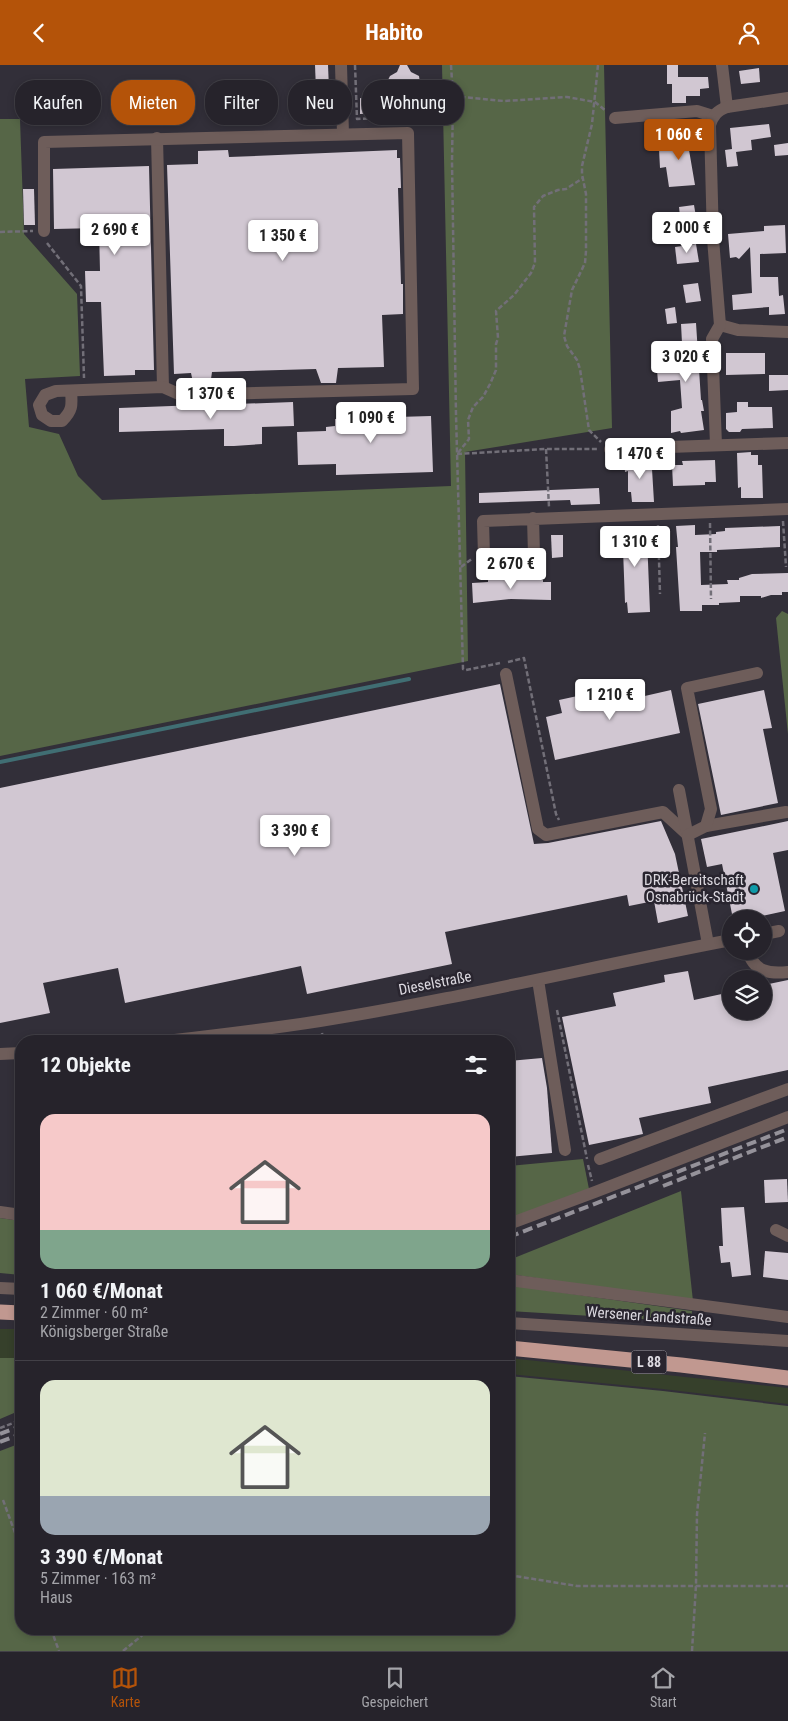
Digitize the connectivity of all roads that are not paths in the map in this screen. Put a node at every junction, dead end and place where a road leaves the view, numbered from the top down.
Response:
1 (341, 65) edge
2 (722, 65) edge
3 (788, 98) edge
4 (726, 107) junction
5 (713, 116) junction
6 (615, 118) road end
7 (343, 134) junction
8 (157, 138) junction
9 (44, 231) road end
10 (720, 325) junction
11 (788, 332) edge
12 (163, 387) junction
13 (78, 391) road end
14 (788, 443) edge
15 (716, 445) junction
16 (610, 449) road end
17 (785, 509) edge
18 (532, 519) junction
19 (757, 673) dead end
20 (506, 675) dead end
21 (679, 791) dead end
22 (786, 811) dead end
23 (706, 826) junction
24 (688, 835) junction
25 (779, 931) dead end
26 (772, 932) edge
27 (722, 942) edge
28 (708, 945) junction
29 (752, 960) edge
30 (788, 972) edge
31 (538, 980) junction
32 (251, 1035) edge
33 (15, 1053) edge
34 (0, 1054) edge
35 (788, 1089) edge
36 (788, 1117) edge
37 (565, 1150) dead end
38 (600, 1159) dead end
39 (0, 1212) edge
40 (15, 1214) edge
41 (515, 1222) edge
42 (776, 1230) dead end
43 (788, 1236) edge
44 (515, 1281) edge
45 (0, 1288) edge
46 (15, 1289) edge
47 (0, 1312) edge
48 (15, 1313) edge
49 (788, 1317) edge
50 (515, 1323) edge
51 (788, 1341) edge
52 (515, 1349) edge
53 (788, 1378) edge

1 - 7 street
2 - 4 street
3 - 4 street
4 - 5 street
5 - 6 street
5 - 10 street
7 - 8 street
7 - 12 street
8 - 9 street
8 - 12 street
10 - 11 street
10 - 15 street
12 - 13 street
14 - 15 street
15 - 16 street
17 - 18 street
18 - 18 street
19 - 23 street
20 - 24 street
21 - 24 street
22 - 23 street
23 - 24 street
24 - 28 street
25 - 26 street
27 - 28 street, Dieselstraße
28 - 31 street, Dieselstraße
29 - 30 street
31 - 32 street, Dieselstraße
31 - 37 street
33 - 34 street
35 - 38 street
36 - 41 street
39 - 40 street
42 - 43 street
44 - 49 street
45 - 46 street
47 - 48 highway
50 - 51 street, Wersener Landstraße
52 - 53 highway, L 88

